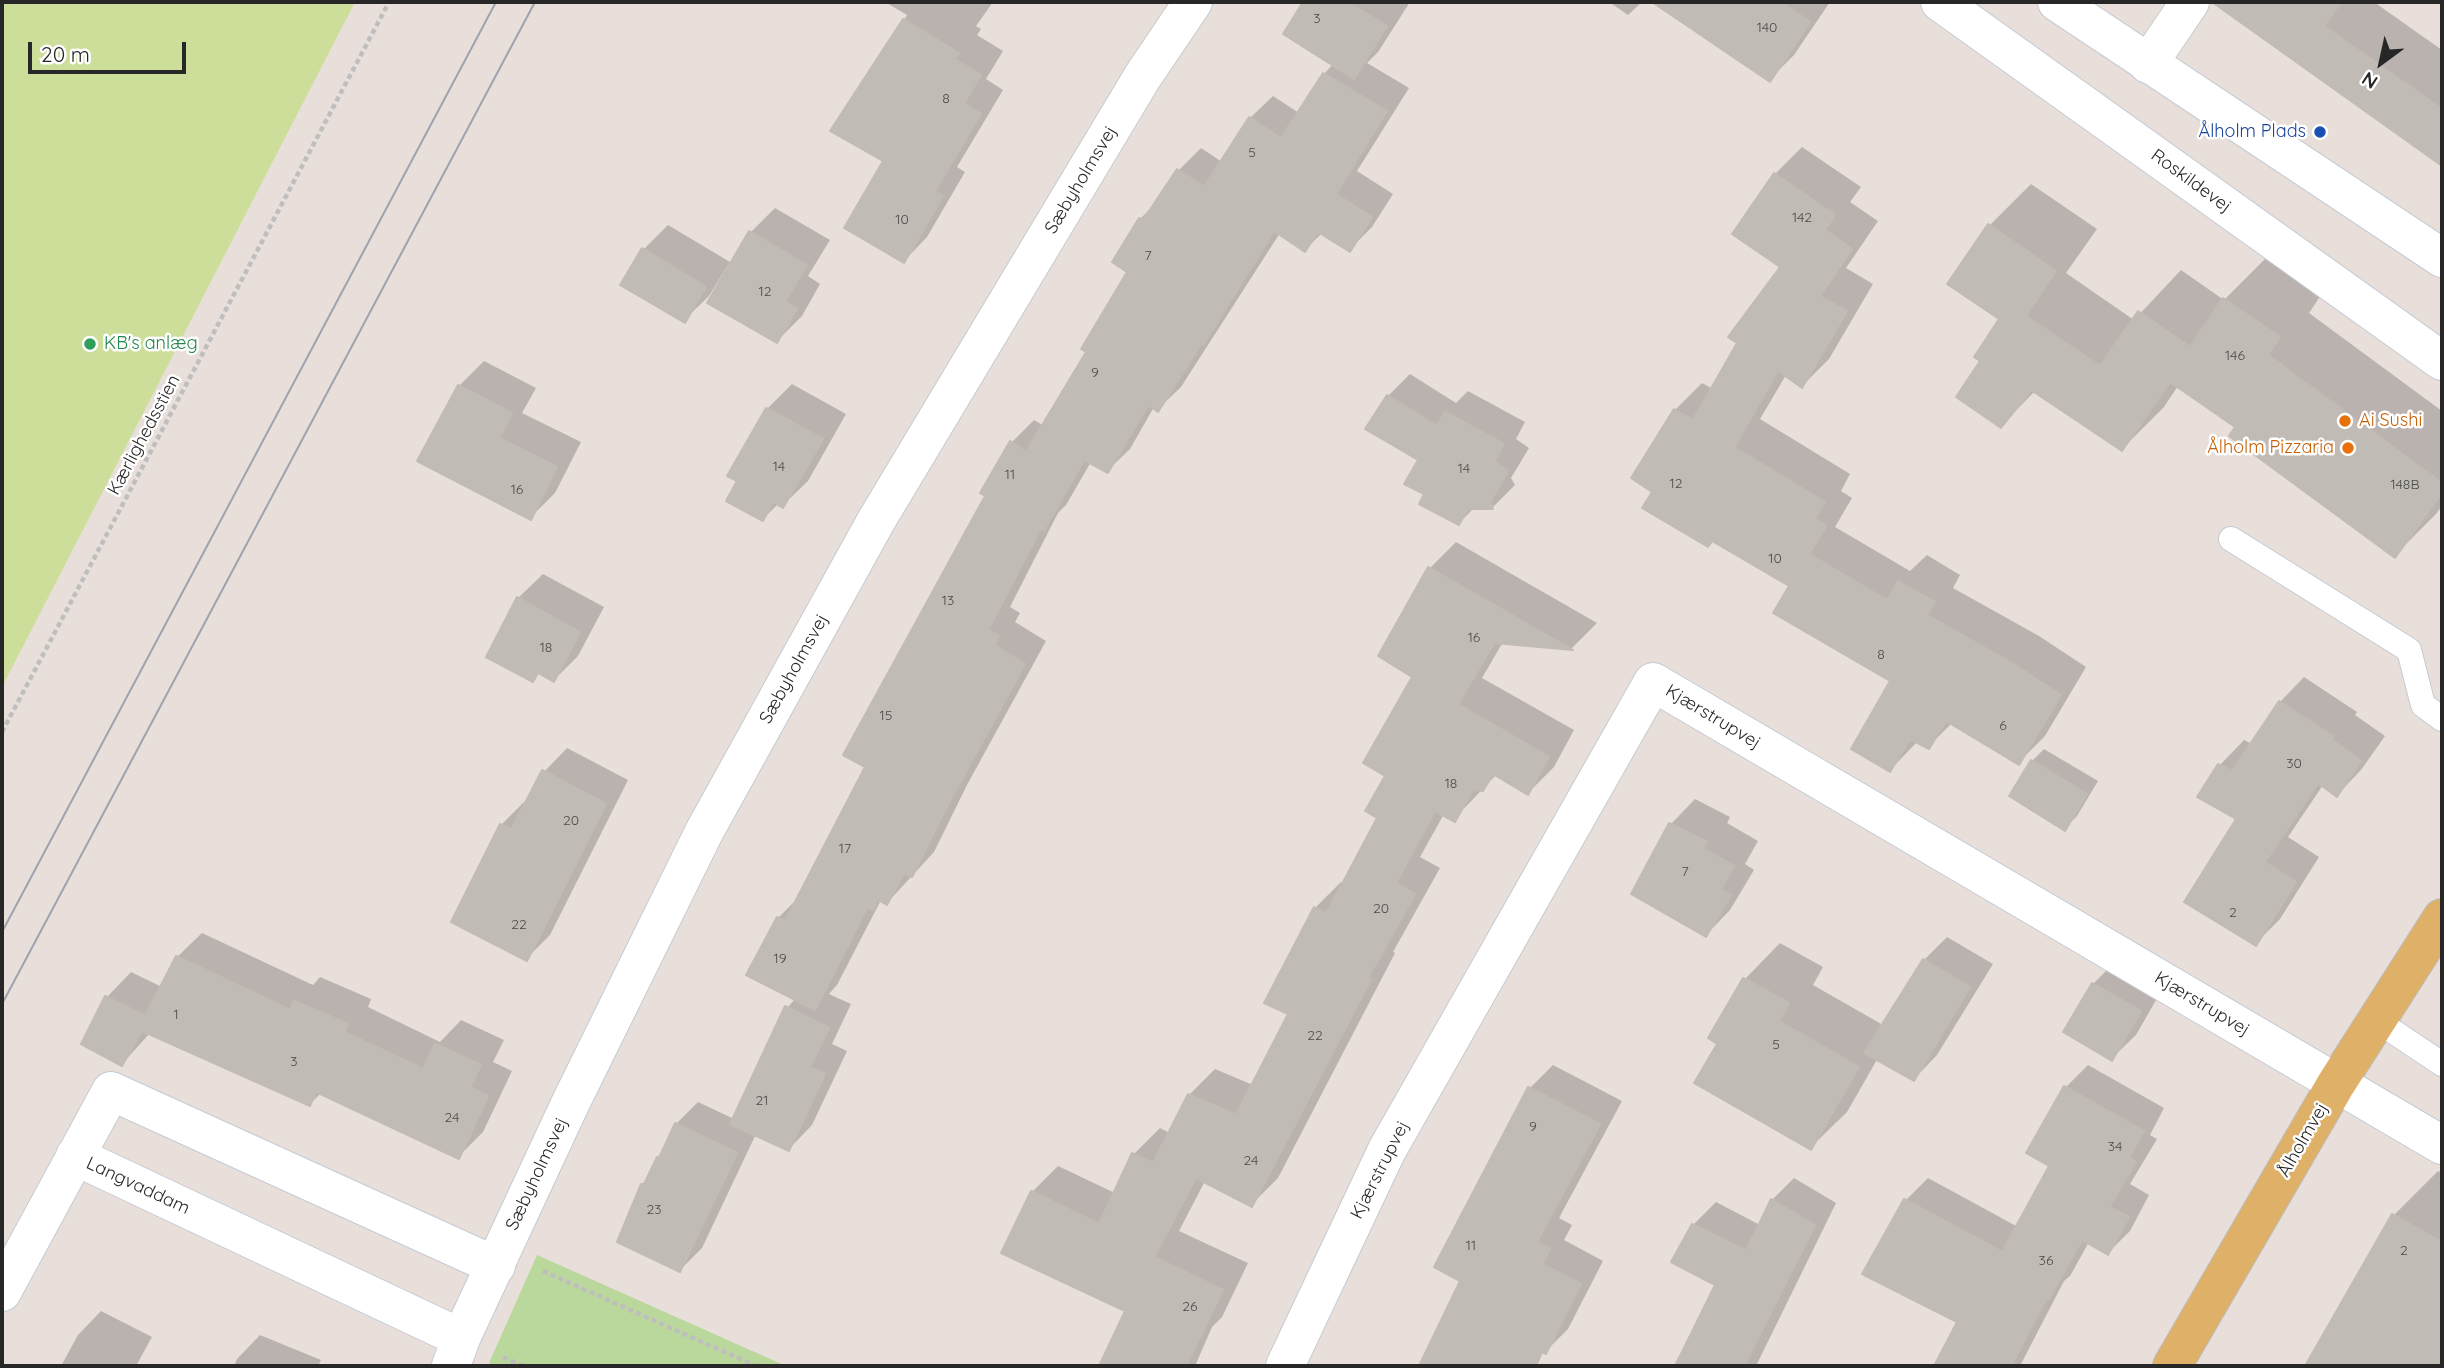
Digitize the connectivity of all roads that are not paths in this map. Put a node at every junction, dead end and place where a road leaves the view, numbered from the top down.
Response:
1 (1193, 2) edge
2 (1940, 2) edge
3 (2057, 2) edge
4 (2190, 2) edge
5 (2148, 64) junction
6 (2442, 258) edge
7 (2442, 361) edge
8 (2231, 539) dead end
9 (2442, 719) edge
10 (2442, 918) edge
11 (2376, 1020) junction
12 (2442, 1064) edge
13 (2336, 1084) junction
14 (2442, 1145) edge
15 (75, 1156) junction
16 (498, 1259) junction
17 (2, 1292) edge
18 (456, 1352) edge
19 (1284, 1366) edge
20 (2172, 1366) edge

1 - 16 street, Sæbyholmsvej
2 - 7 street, Roskildevej
3 - 5 street
4 - 5 street
5 - 6 street
8 - 9 lane
10 - 11 main road, Ålholmvej
11 - 12 lane
11 - 13 main road, Ålholmvej
13 - 14 street
13 - 19 street, Kjærstrupvej
13 - 20 main road, Ålholmvej
15 - 16 street, Langvaddam
15 - 17 street
15 - 18 street, Langvaddam
16 - 18 street, Sæbyholmsvej

